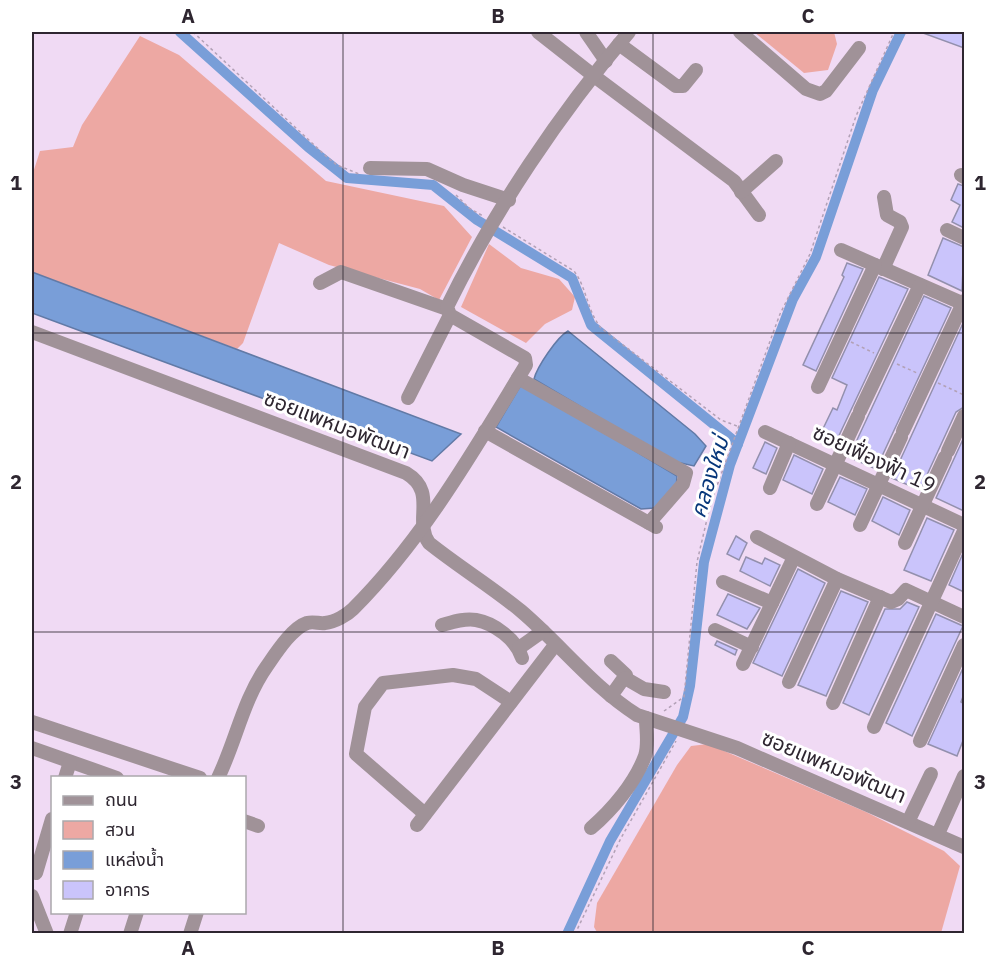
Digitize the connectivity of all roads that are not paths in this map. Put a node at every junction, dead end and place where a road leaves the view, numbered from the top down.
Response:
1 (538, 32) edge
2 (586, 32) edge
3 (629, 32) edge
4 (740, 32) edge
5 (618, 44) junction
6 (859, 48) dead end
7 (606, 61) junction
8 (696, 70) dead end
9 (594, 76) junction
10 (776, 161) dead end
11 (368, 172) road end
12 (741, 192) junction
13 (884, 197) dead end
14 (509, 200) junction
15 (759, 214) dead end
16 (947, 230) dead end
17 (964, 238) edge
18 (842, 250) dead end
19 (879, 267) junction
20 (321, 283) dead end
21 (920, 285) junction
22 (964, 303) edge
23 (448, 312) junction
24 (32, 332) edge
25 (518, 378) junction
26 (818, 387) dead end
27 (408, 398) dead end
28 (964, 416) edge
29 (485, 431) junction
30 (765, 432) dead end
31 (789, 443) junction
32 (835, 464) junction
33 (879, 485) junction
34 (770, 488) dead end
35 (817, 504) dead end
36 (922, 505) junction
37 (860, 525) dead end
38 (964, 525) edge
39 (423, 529) junction
40 (964, 531) edge
41 (757, 537) dead end
42 (905, 543) dead end
43 (794, 557) junction
44 (837, 579) junction
45 (723, 582) dead end
46 (880, 597) junction
47 (932, 602) junction
48 (772, 603) junction
49 (964, 617) edge
50 (442, 625) dead end
51 (541, 630) junction
52 (715, 630) dead end
53 (555, 645) junction
54 (964, 645) edge
55 (752, 647) junction
56 (610, 661) dead end
57 (743, 664) dead end
58 (625, 678) junction
59 (789, 682) dead end
60 (664, 692) dead end
61 (611, 696) junction
62 (511, 702) junction
63 (832, 703) dead end
64 (649, 719) junction
65 (32, 722) edge
66 (874, 727) dead end
67 (920, 741) dead end
68 (32, 748) edge
69 (70, 762) junction
70 (931, 774) dead end
71 (65, 776) edge
72 (114, 776) edge
73 (197, 776) edge
74 (218, 776) edge
75 (964, 776) edge
76 (51, 822) edge
77 (246, 822) edge
78 (908, 822) junction
79 (258, 826) dead end
80 (591, 828) dead end
81 (938, 834) junction
82 (964, 847) edge
83 (36, 873) dead end
84 (32, 896) edge
85 (76, 914) edge
86 (136, 914) edge
87 (196, 914) edge
88 (49, 932) edge
89 (70, 933) edge
90 (130, 933) edge
91 (190, 933) edge

1 - 9 street
2 - 7 street
3 - 5 street
4 - 6 street
5 - 7 street
5 - 8 street
7 - 9 street
9 - 12 street
9 - 14 street
10 - 12 street
11 - 14 street
12 - 15 street
13 - 19 street
14 - 23 street
16 - 17 street
18 - 19 street
19 - 21 street
19 - 26 street
20 - 23 street
21 - 22 street
21 - 32 street
22 - 33 street
23 - 25 street
23 - 27 street
24 - 39 street, ซอยแพหมอพัฒนา
25 - 29 street
25 - 29 street
28 - 36 street
29 - 39 street
30 - 31 street, ซอยเฟื่องฟ้า 19
31 - 32 street, ซอยเฟื่องฟ้า 19
31 - 34 street
32 - 33 street, ซอยเฟื่องฟ้า 19
32 - 35 street
33 - 36 street, ซอยเฟื่องฟ้า 19
33 - 37 street
36 - 38 street, ซอยเฟื่องฟ้า 19
36 - 42 street
39 - 51 street
39 - 74 street
40 - 47 street
41 - 43 street
43 - 44 street
43 - 48 street
44 - 46 street
44 - 59 street
45 - 48 street
46 - 47 street
46 - 63 street
47 - 49 street
47 - 66 street
48 - 55 street
50 - 51 street
51 - 53 street
52 - 55 street
53 - 61 street
53 - 62 street
54 - 67 street
55 - 57 street
56 - 58 street
58 - 60 street
58 - 61 street
61 - 64 street
62 - 62 street
64 - 78 street, ซอยแพหมอพัฒนา
64 - 80 street
65 - 73 street
68 - 69 street
69 - 71 street
69 - 72 street
70 - 78 street
75 - 81 street
76 - 83 street
77 - 79 street
78 - 81 street, ซอยแพหมอพัฒนา
81 - 82 street, ซอยแพหมอพัฒนา
84 - 88 street
85 - 89 street
86 - 90 street
87 - 91 street

